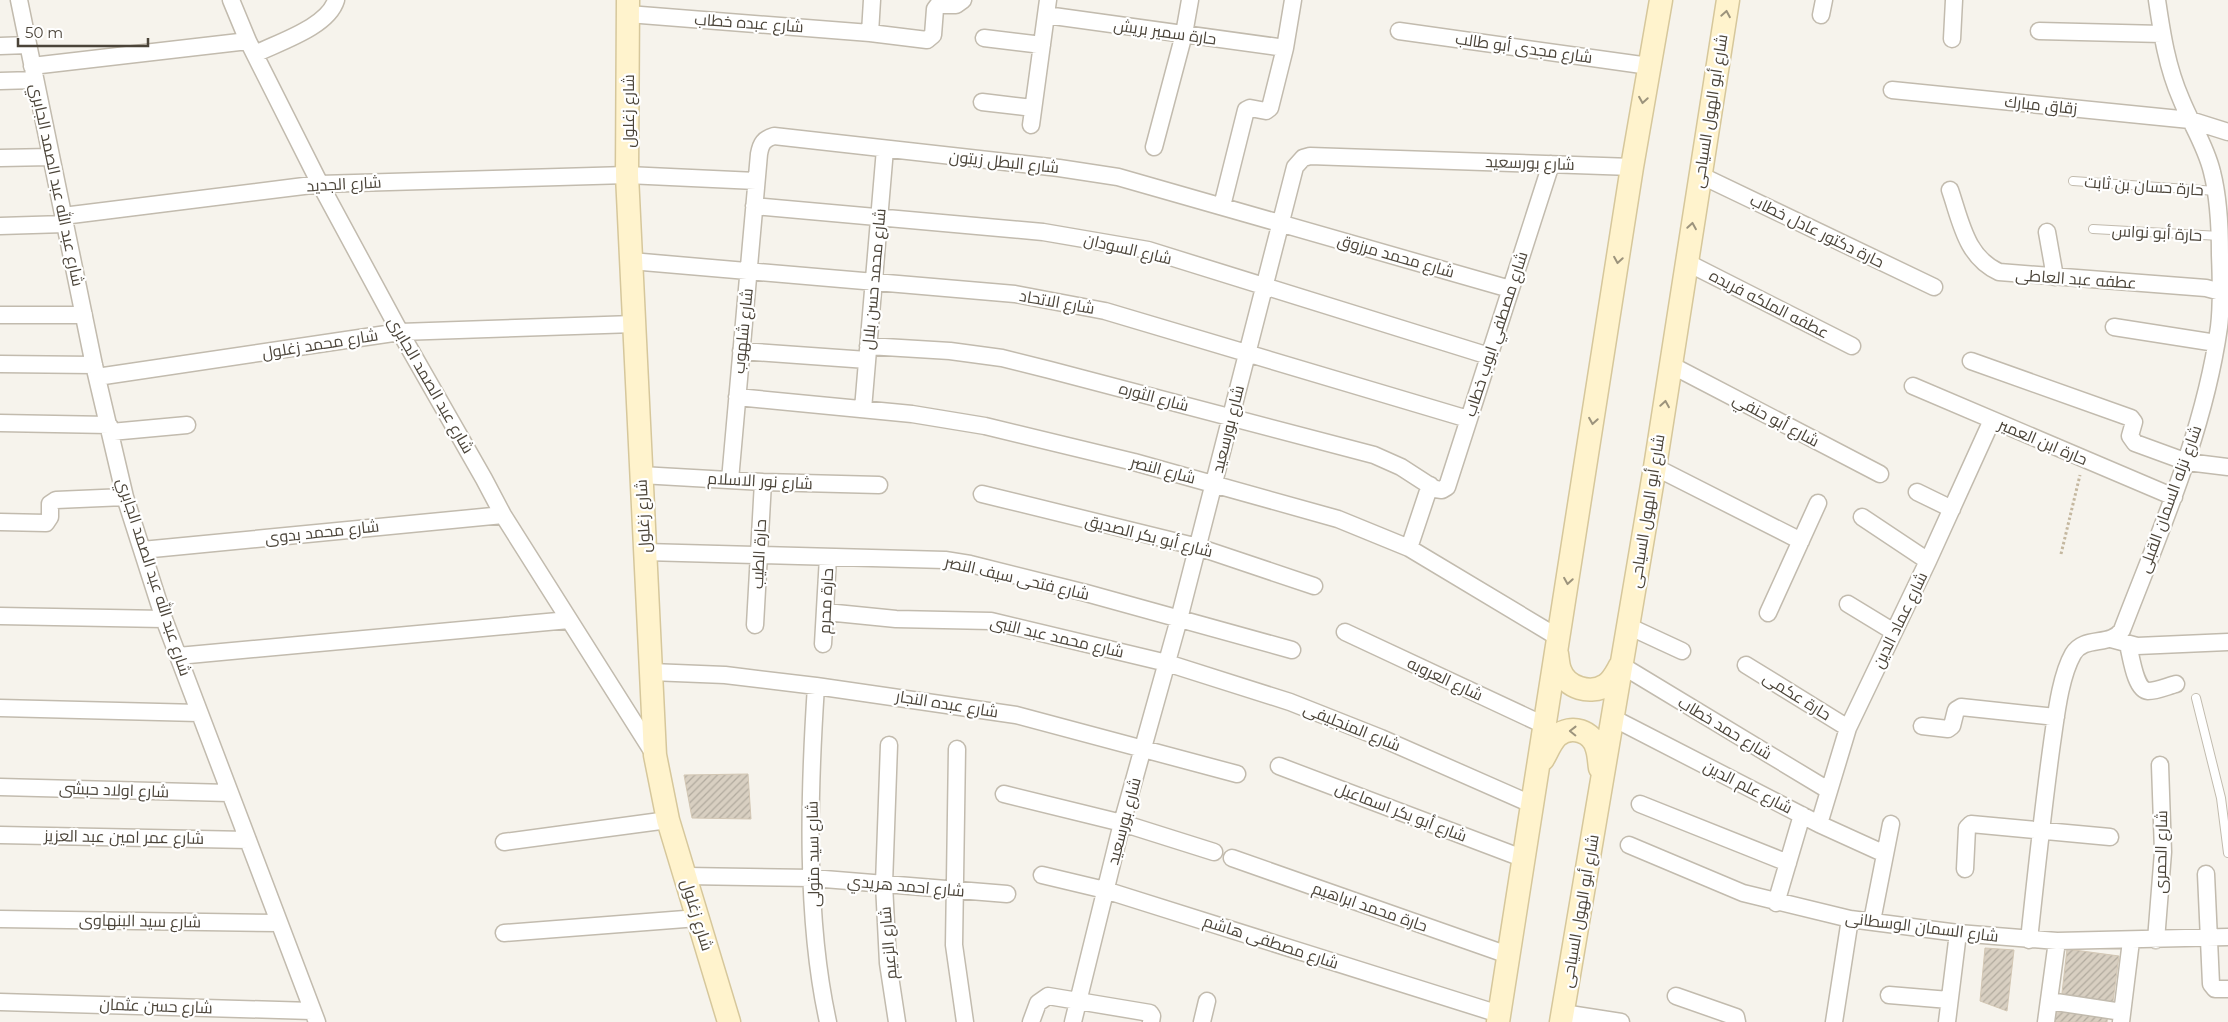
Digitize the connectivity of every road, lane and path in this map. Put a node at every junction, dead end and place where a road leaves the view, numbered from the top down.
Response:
1 (18, 0) edge
2 (231, 0) edge
3 (336, 0) edge
4 (872, 0) edge
5 (963, 0) edge
6 (1190, 0) edge
7 (1293, 0) edge
8 (1661, 0) edge
9 (1728, 0) edge
10 (1954, 0) edge
11 (2158, 0) edge
12 (628, 7) edge
13 (1047, 8) edge
14 (1399, 31) dead end
15 (2038, 31) dead end
16 (870, 33) junction
17 (1184, 34) junction
18 (2162, 34) junction
19 (984, 38) dead end
20 (1952, 39) dead end
21 (28, 45) junction
22 (1042, 45) junction
23 (0, 46) edge
24 (252, 48) junction
25 (1284, 48) junction
26 (1649, 66) junction
27 (34, 73) junction
28 (0, 81) edge
29 (1892, 90) dead end
30 (982, 102) dead end
31 (1034, 108) junction
32 (2190, 120) junction
33 (1031, 125) dead end
34 (2228, 132) edge
35 (1154, 147) dead end
36 (885, 149) junction
37 (51, 157) junction
38 (0, 158) edge
39 (1551, 164) junction
40 (1632, 167) junction
41 (627, 175) junction
42 (1700, 175) junction
43 (756, 181) junction
44 (2073, 181) dead end
45 (320, 184) junction
46 (1950, 190) dead end
47 (2216, 192) junction
48 (754, 206) junction
49 (1222, 206) junction
50 (879, 217) junction
51 (64, 220) junction
52 (1281, 223) junction
53 (0, 226) edge
54 (2093, 229) dead end
55 (2048, 232) dead end
56 (2220, 236) junction
57 (631, 261) junction
58 (1686, 262) junction
59 (749, 273) junction
60 (2055, 277) junction
61 (874, 284) junction
62 (1934, 287) dead end
63 (1264, 288) junction
64 (1510, 289) junction
65 (2224, 296) edge
66 (0, 314) edge
67 (84, 315) junction
68 (634, 324) junction
69 (2114, 327) dead end
70 (400, 332) junction
71 (2216, 343) junction
72 (1852, 346) dead end
73 (741, 350) junction
74 (1248, 352) junction
75 (868, 353) junction
76 (1489, 356) junction
77 (1971, 361) dead end
78 (0, 364) edge
79 (1671, 365) junction
80 (95, 371) junction
81 (1913, 386) dead end
82 (737, 397) junction
83 (863, 410) junction
84 (1231, 418) junction
85 (1468, 419) junction
86 (1992, 420) junction
87 (0, 423) edge
88 (188, 425) dead end
89 (110, 428) junction
90 (2084, 460) junction
91 (2187, 462) junction
92 (1655, 467) junction
93 (2228, 467) edge
94 (1880, 474) dead end
95 (642, 475) junction
96 (730, 480) junction
97 (763, 482) junction
98 (1214, 484) junction
99 (879, 485) dead end
100 (1430, 485) junction
101 (1917, 492) dead end
102 (982, 494) dead end
103 (125, 497) junction
104 (2174, 497) junction
105 (1818, 503) dead end
106 (1952, 509) junction
107 (503, 515) junction
108 (1862, 517) dead end
109 (0, 522) edge
110 (1801, 541) junction
111 (1198, 547) junction
112 (1408, 548) junction
113 (142, 550) junction
114 (645, 552) junction
115 (758, 554) junction
116 (2060, 554) dead end
117 (828, 557) junction
118 (1928, 561) junction
119 (1314, 586) dead end
120 (1848, 604) dead end
121 (826, 612) junction
122 (1768, 613) dead end
123 (0, 616) edge
124 (1179, 619) junction
125 (164, 620) junction
126 (569, 620) junction
127 (755, 625) dead end
128 (1628, 626) junction
129 (1345, 632) dead end
130 (1894, 632) junction
131 (2111, 639) junction
132 (2228, 642) edge
133 (824, 644) dead end
134 (1558, 645) junction
135 (2128, 645) junction
136 (1292, 650) dead end
137 (1682, 651) dead end
138 (178, 656) junction
139 (1167, 663) junction
140 (1621, 665) junction
141 (1746, 665) dead end
142 (651, 672) junction
143 (2176, 684) dead end
144 (816, 686) junction
145 (2196, 698) dead end
146 (0, 708) edge
147 (199, 713) junction
148 (2056, 717) junction
149 (1612, 718) junction
150 (1544, 726) junction
151 (1922, 726) dead end
152 (1848, 728) junction
153 (889, 745) dead end
154 (956, 749) dead end
155 (1144, 749) junction
156 (655, 755) junction
157 (2160, 765) dead end
158 (1279, 766) dead end
159 (1537, 770) junction
160 (1237, 774) dead end
161 (1602, 782) junction
162 (0, 787) edge
163 (1828, 790) junction
164 (229, 793) junction
165 (1004, 794) dead end
166 (1531, 804) junction
167 (1640, 804) dead end
168 (1802, 815) junction
169 (668, 820) junction
170 (1122, 823) junction
171 (1819, 824) junction
172 (1891, 824) dead end
173 (2040, 830) junction
174 (0, 835) edge
175 (2110, 837) dead end
176 (248, 840) junction
177 (504, 842) dead end
178 (1629, 845) dead end
179 (1214, 852) dead end
180 (2228, 853) edge
181 (1885, 854) junction
182 (1232, 858) dead end
183 (1522, 858) junction
184 (1788, 863) junction
185 (1965, 869) dead end
186 (2206, 874) dead end
187 (1042, 875) dead end
188 (686, 876) junction
189 (812, 878) junction
190 (884, 884) junction
191 (954, 890) junction
192 (1106, 890) junction
193 (1007, 894) dead end
194 (1776, 902) junction
195 (698, 918) junction
196 (0, 919) edge
197 (1850, 919) junction
198 (1872, 921) junction
199 (279, 922) junction
200 (504, 933) dead end
201 (1958, 933) junction
202 (2228, 937) edge
203 (2209, 938) junction
204 (2030, 940) junction
205 (2156, 940) junction
206 (2057, 941) junction
207 (2131, 941) junction
208 (1508, 955) junction
209 (2228, 989) edge
210 (1889, 995) dead end
211 (1676, 996) dead end
212 (1078, 999) junction
213 (1949, 1000) junction
214 (1207, 1001) dead end
215 (0, 1002) edge
216 (2049, 1002) junction
217 (315, 1016) edge
218 (1562, 1017) edge
219 (2122, 1017) edge
220 (1151, 1018) edge
221 (1498, 1018) edge
222 (729, 1022) edge
223 (828, 1022) edge
224 (897, 1022) edge
225 (965, 1022) edge
226 (1031, 1022) edge
227 (1073, 1022) edge
228 (1202, 1022) edge
229 (1621, 1022) edge
230 (1737, 1022) edge
231 (1834, 1022) edge
232 (1947, 1022) edge
233 (2046, 1022) edge

1 - 21 street, شارع عبد الله عبد الصمد الجابري
2 - 24 street, شارع عبد الصمد الجابرى
3 - 24 street
4 - 16 street
5 - 16 street, شارع عبده خطاب
6 - 17 street
7 - 25 street
8 - 26 main road
42 -> 9 main road, شارع أبو الهول السياحى
10 - 20 street
11 - 18 street, شارع نزله السمان القبلى
12 - 16 street, شارع عبده خطاب
12 - 41 main road, شارع زغلول
13 - 17 street, حارة سمير بريش
13 - 22 street
14 - 26 street, شارع مجدى أبو طالب
15 - 18 street
17 - 25 street, حارة سمير بريش
17 - 35 street
18 - 32 street, شارع نزله السمان القبلى
19 - 22 street
21 - 23 street
21 - 27 street, شارع عبد الله عبد الصمد الجابري
22 - 31 street
24 - 27 street
24 - 45 street, شارع عبد الصمد الجابرى
25 - 49 street
26 -> 40 main road
27 - 28 street
27 - 37 street, شارع عبد الله عبد الصمد الجابري
29 - 32 street, زقاق مبارك
30 - 31 street
31 - 33 street
32 - 34 street, زقاق مبارك
32 - 47 street, شارع نزله السمان القبلى
36 - 43 street, شارع البطل زيتون
36 - 49 street, شارع البطل زيتون
36 - 50 street, شارع محمد حسن بلال
37 - 38 street
37 - 51 street, شارع عبد الله عبد الصمد الجابري
39 - 40 street, شارع بورسعيد
39 - 52 street, شارع بورسعيد
39 - 64 street, شارع مصطفي ايوب خطاب
40 -> 134 main road
41 - 43 street, شارع الجديد
41 - 45 street, شارع الجديد
41 - 57 main road, شارع زغلول
58 -> 42 main road, شارع أبو الهول السياحى
42 - 62 street, حارة دكتور عادل خطاب
43 - 48 street, شارع شلهوب
44 - 47 lane, حارة حسان بن ثابت
45 - 51 street, شارع الجديد
45 - 70 street, شارع عبد الصمد الجابرى
46 - 60 street, عطفه عبد العاطى
47 - 56 street, شارع نزله السمان القبلى
48 - 50 street, شارع السودان
48 - 59 street, شارع شلهوب
49 - 52 street, شارع البطل زيتون
50 - 61 street, شارع محمد حسن بلال
50 - 63 street, شارع السودان
51 - 53 street, شارع الجديد
51 - 67 street, شارع عبد الله عبد الصمد الجابري
52 - 63 street, شارع بورسعيد
52 - 64 street, شارع محمد مرزوق
54 - 56 lane, حارة أبو نواس
55 - 60 street
56 - 65 street, شارع نزله السمان القبلى
57 - 59 street, شارع الاتحاد
57 - 68 main road, شارع زغلول
58 - 72 street, عطفه الملكه فريده
58 - 79 main road, شارع أبو الهول السياحى
59 - 61 street, شارع الاتحاد
59 - 73 street, شارع شلهوب
60 - 65 street, عطفه عبد العاطى
61 - 74 street, شارع الاتحاد
61 - 75 street, شارع محمد حسن بلال
63 - 74 street, شارع بورسعيد
63 - 76 street, شارع السودان
64 - 76 street, شارع مصطفي ايوب خطاب
65 - 71 street, شارع نزله السمان القبلى
66 - 67 street
67 - 80 street, شارع عبد الله عبد الصمد الجابري
68 - 70 street, شارع محمد زغلول
68 - 95 main road, شارع زغلول
69 - 71 street
70 - 80 street, شارع محمد زغلول
70 - 107 street, شارع عبد الصمد الجابرى
71 - 91 street, شارع نزله السمان القبلى
73 - 75 street, شارع الثوره
73 - 82 street, شارع شلهوب
74 - 84 street, شارع بورسعيد
74 - 85 street, شارع الاتحاد
75 - 83 street, شارع محمد حسن بلال
75 - 84 street, شارع الثوره
76 - 85 street, شارع مصطفي ايوب خطاب
77 - 91 street
78 - 80 street, شارع محمد زغلول
92 -> 79 main road, شارع أبو الهول السياحى
79 - 94 street, شارع أبو حنفي
80 - 89 street, شارع عبد الله عبد الصمد الجابري
81 - 86 street, حارة ابن العمير
82 - 83 street, شارع النصر
82 - 96 street, شارع شلهوب
83 - 98 street, شارع النصر
84 - 98 street, شارع بورسعيد
84 - 100 street, شارع الثوره
85 - 100 street, شارع مصطفي ايوب خطاب
86 - 90 street, حارة ابن العمير
86 - 106 street, شارع عماد الدين
87 - 89 street
88 - 89 street
89 - 103 street, شارع عبد الله عبد الصمد الجابري
90 - 104 street, حارة ابن العمير
90 - 116 path
91 - 93 street
91 - 104 street, شارع نزله السمان القبلى
92 - 110 street
92 - 128 main road, شارع أبو الهول السياحى
95 - 96 street, شارع نور الاسلام
95 - 114 main road, شارع زغلول
96 - 97 street, شارع نور الاسلام
97 - 99 street, شارع نور الاسلام
97 - 115 street, حارة الطيب
98 - 111 street, شارع بورسعيد
98 - 112 street, شارع النصر
100 - 112 street
101 - 106 street
102 - 111 street, شارع أبو بكر الصديق
103 - 109 street
103 - 113 street, شارع عبد الله عبد الصمد الجابري
104 - 131 street, شارع نزله السمان القبلى
105 - 110 street
106 - 118 street, شارع عماد الدين
107 - 113 street, شارع محمد بدوى
107 - 126 street, شارع عبد الصمد الجابرى
108 - 118 street
110 - 122 street
111 - 119 street, شارع أبو بكر الصديق
111 - 124 street, شارع بورسعيد
112 - 134 street, شارع النصر
113 - 125 street, شارع عبد الله عبد الصمد الجابري
114 - 115 street, شارع فتحى سيف النصر
114 - 142 main road, شارع زغلول
115 - 117 street, شارع فتحى سيف النصر
115 - 127 street, حارة الطيب
117 - 121 street, حارة محرم
117 - 124 street, شارع فتحى سيف النصر
118 - 130 street, شارع عماد الدين
120 - 130 street
121 - 133 street, حارة محرم
121 - 139 street, شارع محمد عبد النبى
123 - 125 street
124 - 136 street, شارع فتحى سيف النصر
124 - 139 street, شارع بورسعيد
125 - 138 street, شارع عبد الله عبد الصمد الجابري
126 - 138 street
126 - 156 street, شارع عبد الصمد الجابرى
128 - 137 street
128 - 140 main road, شارع أبو الهول السياحى
129 - 150 street, شارع العروبه
130 - 152 street, شارع عماد الدين
131 - 135 street
131 - 148 street
132 - 135 street
134 - 140 main road
134 - 150 main road
135 - 143 street
138 - 147 street, شارع عبد الله عبد الصمد الجابري
139 - 155 street, شارع بورسعيد
139 - 166 street, شارع المنجليفى
140 - 149 main road, شارع أبو الهول السياحى
140 - 163 street, شارع حمد خطاب
141 - 152 street, حارة عكمى
142 - 144 street, شارع عبده النجار
142 - 156 main road, شارع زغلول
144 - 155 street, شارع عبده النجار
144 - 189 street, شارع سيد متولى
145 - 180 lane
146 - 147 street
147 - 164 street, شارع عبد الله عبد الصمد الجابري
148 - 151 street
148 - 173 street
149 - 161 main road, شارع أبو الهول السياحى
149 - 168 street, شارع علم الدين
150 - 159 main road
152 - 163 street, شارع عماد الدين
153 - 190 street, شارع الزعيم
154 - 191 street
155 - 160 street, شارع عبده النجار
155 - 170 street, شارع بورسعيد
156 - 169 main road, شارع زغلول
157 - 205 street, شارع الحمرى
158 - 183 street, شارع أبو بكر اسماعيل
161 -> 159 main road
159 - 166 main road
161 - 218 main road, شارع أبو الهول السياحى
162 - 164 street, شارع اولاد حبشى
163 - 171 street, شارع عماد الدين
164 - 176 street, شارع عبد الله عبد الصمد الجابري
165 - 170 street
166 - 183 main road
167 - 184 street
168 - 171 street, شارع علم الدين
168 - 184 street
169 - 177 street
169 - 188 main road, شارع زغلول
170 - 179 street
170 - 192 street, شارع بورسعيد
171 - 181 street, شارع علم الدين
172 - 181 street
173 - 175 street
173 - 185 street
173 - 204 street
174 - 176 street, شارع عمر امين عبد العزيز
176 - 199 street, شارع عبد الله عبد الصمد الجابري
178 - 194 street, شارع السمان الوسطانى
181 - 198 street
182 - 208 street, حارة محمد ابراهيم
183 - 208 main road
184 - 194 street
186 - 203 street
187 - 192 street, شارع مصطفى هاشم
188 - 189 street, شارع احمد هريدي
188 - 195 main road, شارع زغلول
189 - 190 street, شارع احمد هريدي
189 - 223 street, شارع سيد متولى
190 - 191 street, شارع احمد هريدي
190 - 224 street, شارع الزعيم
191 - 193 street, شارع احمد هريدي
191 - 225 street
192 - 212 street, شارع بورسعيد
192 - 221 street, شارع مصطفى هاشم
194 - 197 street, شارع السمان الوسطانى
195 - 200 street
195 - 222 main road, شارع زغلول
196 - 199 street, شارع سيد البنهاوى
197 - 198 street, شارع السمان الوسطانى
197 - 231 street
198 - 201 street, شارع السمان الوسطانى
199 - 217 street, شارع عبد الله عبد الصمد الجابري
201 - 204 street, شارع السمان الوسطانى
201 - 213 street
202 - 203 street, شارع السمان الوسطانى
203 - 205 street, شارع السمان الوسطانى
203 - 209 street
204 - 206 street, شارع السمان الوسطانى
205 - 207 street, شارع السمان الوسطانى
206 - 207 street, شارع السمان الوسطانى
206 - 216 street
207 - 219 street
208 - 221 main road
210 - 213 street
211 - 230 street
212 - 220 street
212 - 226 street
212 - 227 street, شارع بورسعيد
213 - 232 street
214 - 228 street
215 - 217 street, شارع حسن عثمان
216 - 219 street
216 - 233 street
218 - 229 street

